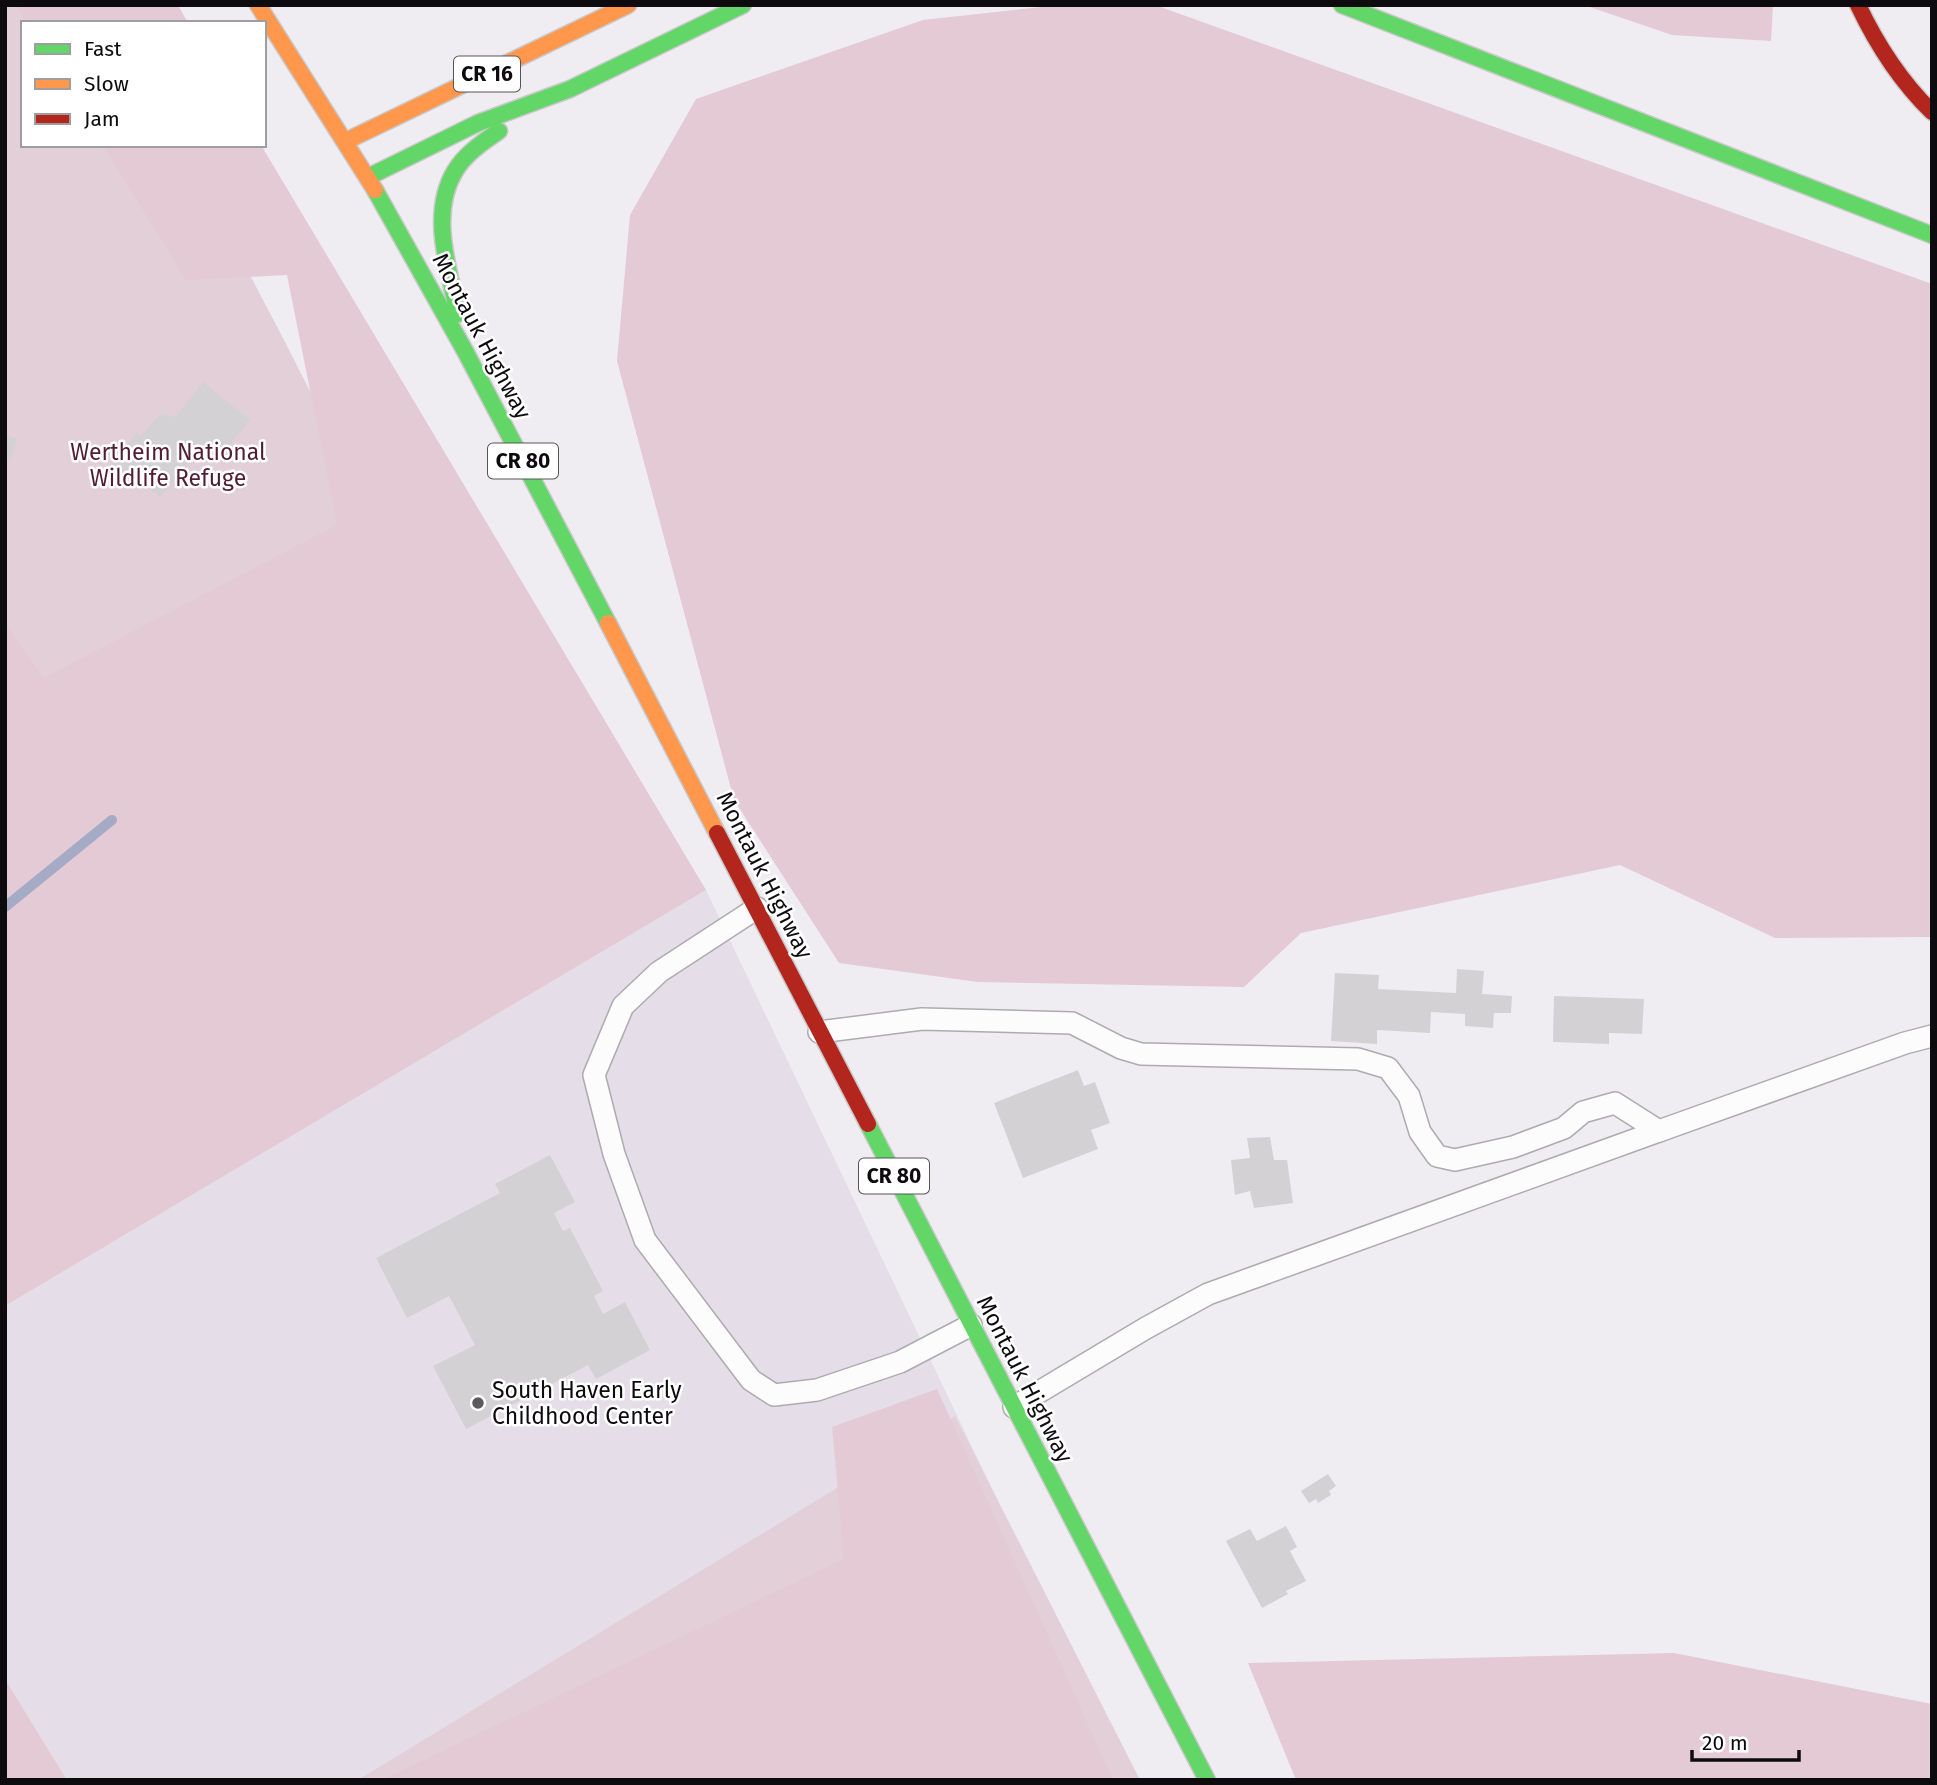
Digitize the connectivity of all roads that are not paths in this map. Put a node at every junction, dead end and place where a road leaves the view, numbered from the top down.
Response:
1 (258, 5) edge
2 (628, 5) edge
3 (744, 5) edge
4 (1342, 5) edge
5 (1858, 5) edge
6 (570, 89) junction
7 (1932, 113) edge
8 (346, 141) junction
9 (368, 177) junction
10 (1932, 236) edge
11 (465, 351) junction
12 (757, 908) junction
13 (819, 1032) junction
14 (1932, 1036) edge
15 (1659, 1131) junction
16 (971, 1325) junction
17 (1014, 1407) junction
18 (1207, 1780) edge

1 - 8 main road, Montauk Highway / CR 80
2 - 8 main road, CR 16
3 - 6 main road, CR 16
4 - 10 main road
5 - 7 main road
6 - 9 main road, CR 16
6 - 11 main road
8 - 9 main road, Montauk Highway / CR 80
9 - 11 main road, Montauk Highway / CR 80
11 - 12 main road, Montauk Highway / CR 80
12 - 13 main road, Montauk Highway / CR 80
12 - 16 lane
13 - 15 lane
13 - 16 main road, Montauk Highway / CR 80
14 - 15 lane
15 - 17 lane
16 - 17 main road, Montauk Highway / CR 80
17 - 18 main road, Montauk Highway / CR 80

